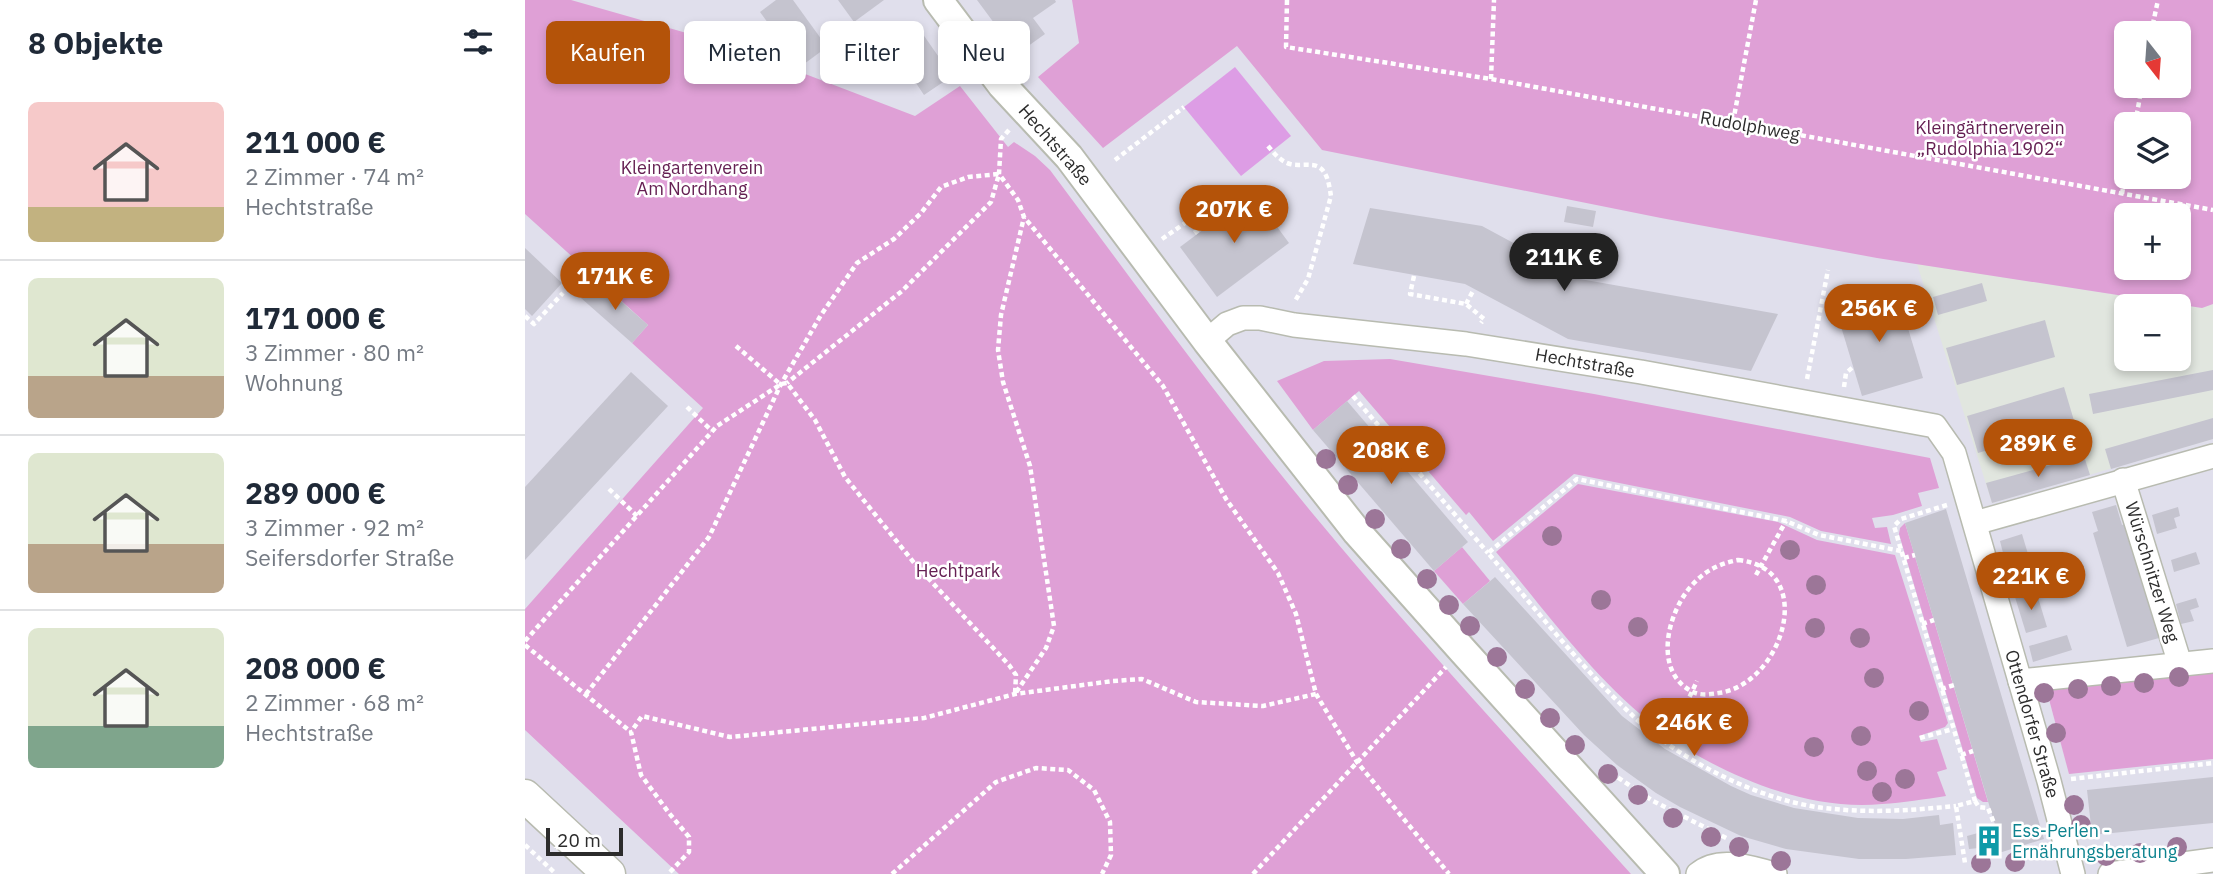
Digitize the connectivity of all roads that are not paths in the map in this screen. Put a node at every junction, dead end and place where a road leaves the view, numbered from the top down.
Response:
1 (937, 0) edge
2 (1207, 341) junction
3 (1954, 453) joint
4 (2213, 456) edge
5 (2123, 480) junction
6 (1975, 523) junction
7 (2213, 660) edge
8 (2180, 664) junction
9 (2020, 681) junction
10 (525, 796) edge
11 (2213, 860) edge
12 (609, 874) edge
13 (1665, 874) edge
14 (1698, 874) edge
15 (1775, 874) edge
16 (2073, 874) edge
17 (2110, 874) edge

1 - 2 street, Hechtstraße
2 - 3 street, Hechtstraße
2 - 13 street, Hechtstraße
3 - 6 street, Ottendorfer Straße
4 - 5 street
5 - 6 street
5 - 8 street, Würschnitzer Weg
6 - 9 street, Ottendorfer Straße
7 - 8 street
8 - 9 street
9 - 16 street, Ottendorfer Straße
10 - 12 main road
11 - 17 street
14 - 15 street

